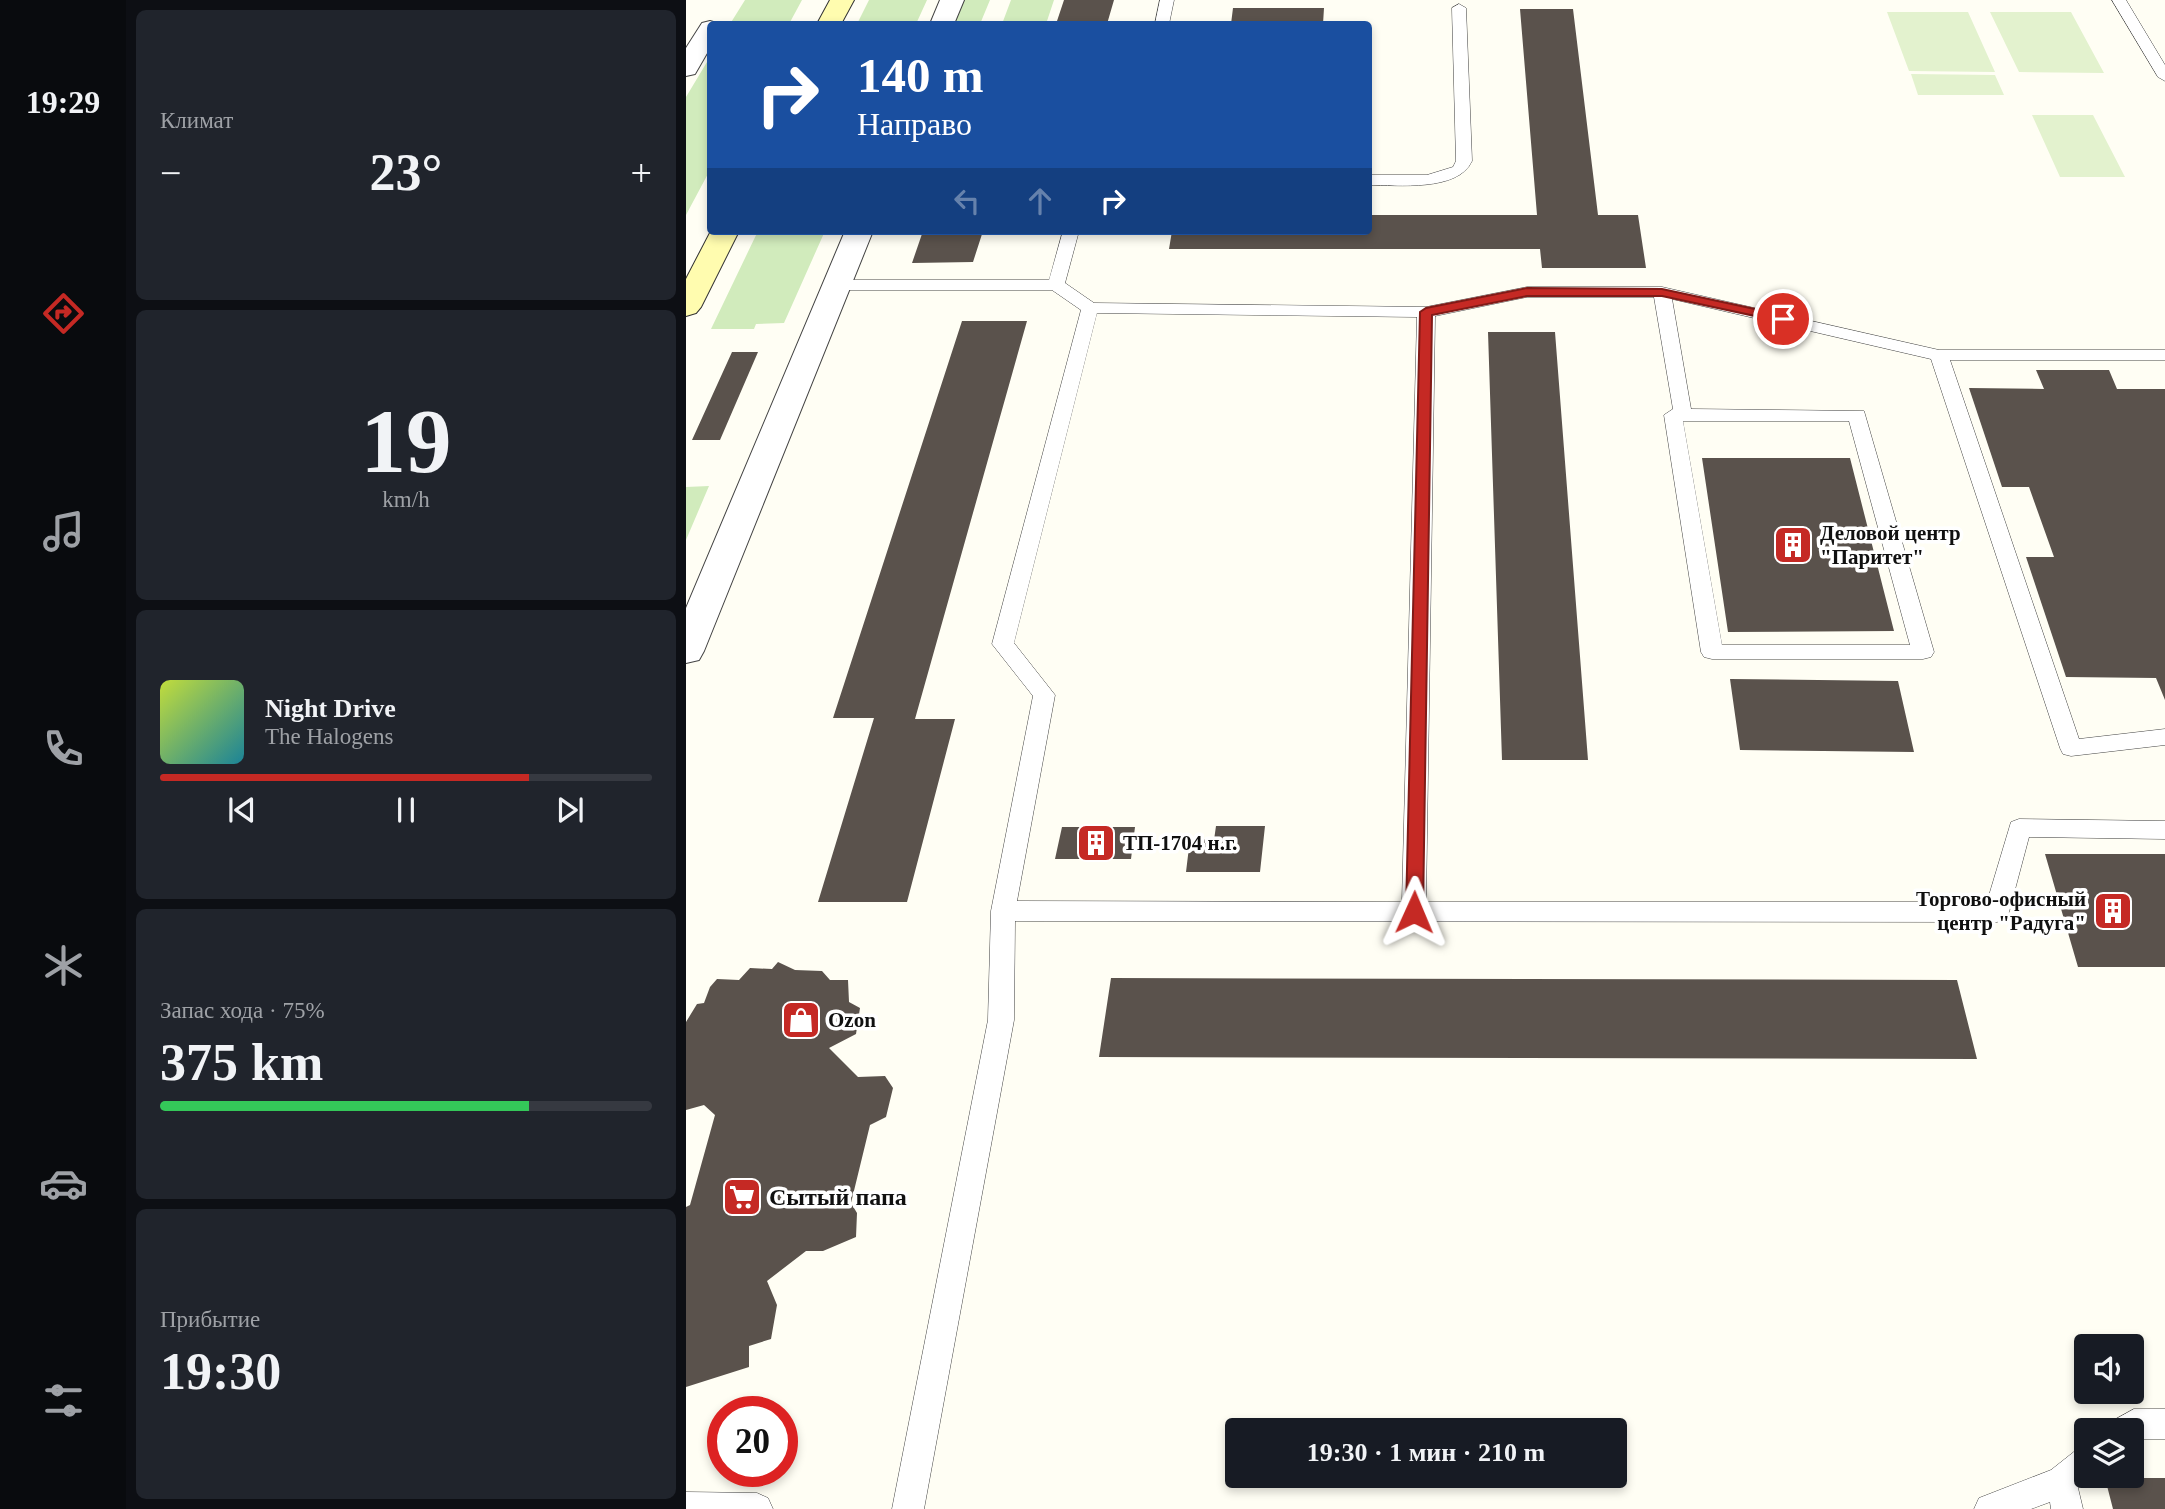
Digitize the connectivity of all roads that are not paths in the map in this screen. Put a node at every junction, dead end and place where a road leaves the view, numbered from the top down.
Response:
1 (842, 0) edge
2 (952, 0) edge
3 (1167, 0) edge
4 (2119, 0) edge
5 (1459, 8) dead end
6 (832, 21) edge
7 (943, 21) edge
8 (1162, 21) edge
9 (707, 34) edge
10 (686, 69) edge
11 (2165, 76) edge
12 (1372, 180) edge
13 (723, 235) edge
14 (857, 235) edge
15 (1070, 235) edge
16 (836, 285) junction
17 (1056, 285) junction
18 (1662, 292) junction
19 (686, 307) edge
20 (1090, 308) junction
21 (1426, 312) junction
22 (1940, 355) junction
23 (2165, 355) edge
24 (1683, 415) junction
25 (686, 651) edge
26 (2165, 737) edge
27 (2165, 830) edge
28 (1003, 911) junction
29 (1414, 912) junction
30 (2144, 1424) edge
31 (2165, 1424) edge
32 (2074, 1481) edge
33 (2064, 1496) edge
34 (686, 1508) edge
35 (757, 1509) edge
36 (908, 1509) edge
37 (1990, 1509) edge

1 - 6 main road
2 - 7 street
3 - 8 lane
4 - 11 lane
5 - 12 lane
9 - 10 street
13 - 19 main road
14 - 16 street
15 - 17 lane
16 - 17 lane
16 - 25 street
17 - 20 lane
18 - 21 lane
18 - 22 lane
18 - 24 lane
20 - 21 lane
20 - 28 lane
21 - 29 lane
22 - 23 lane
22 - 26 lane
24 - 24 lane
27 - 29 lane
28 - 29 lane
28 - 36 lane
30 - 31 lane
32 - 33 lane
33 - 37 lane
34 - 35 lane

